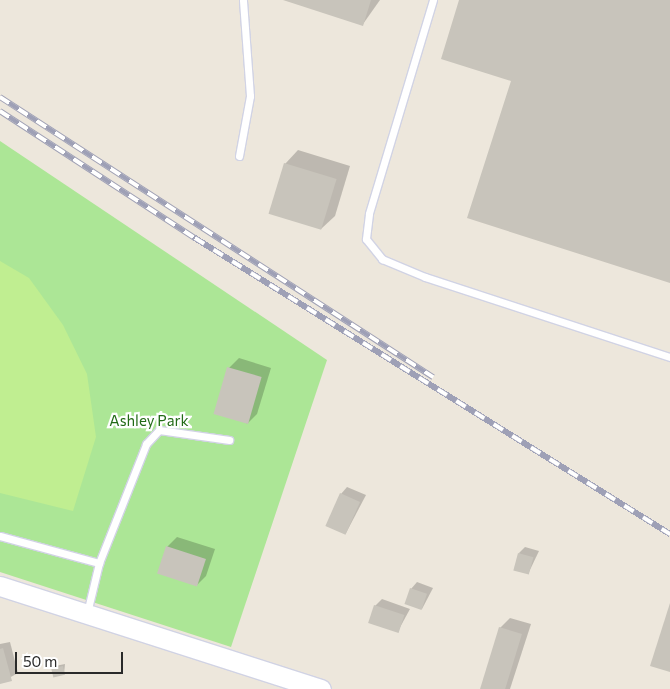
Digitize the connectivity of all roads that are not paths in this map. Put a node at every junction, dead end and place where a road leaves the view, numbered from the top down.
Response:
1 (243, 0) edge
2 (433, 0) edge
3 (238, 156) dead end
4 (670, 357) edge
5 (229, 440) dead end
6 (0, 536) edge
7 (99, 563) junction
8 (0, 586) edge
9 (87, 614) junction
10 (321, 689) edge

1 - 3 lane
2 - 4 lane
5 - 7 lane
6 - 7 lane
7 - 9 lane
8 - 9 main road
9 - 10 main road

